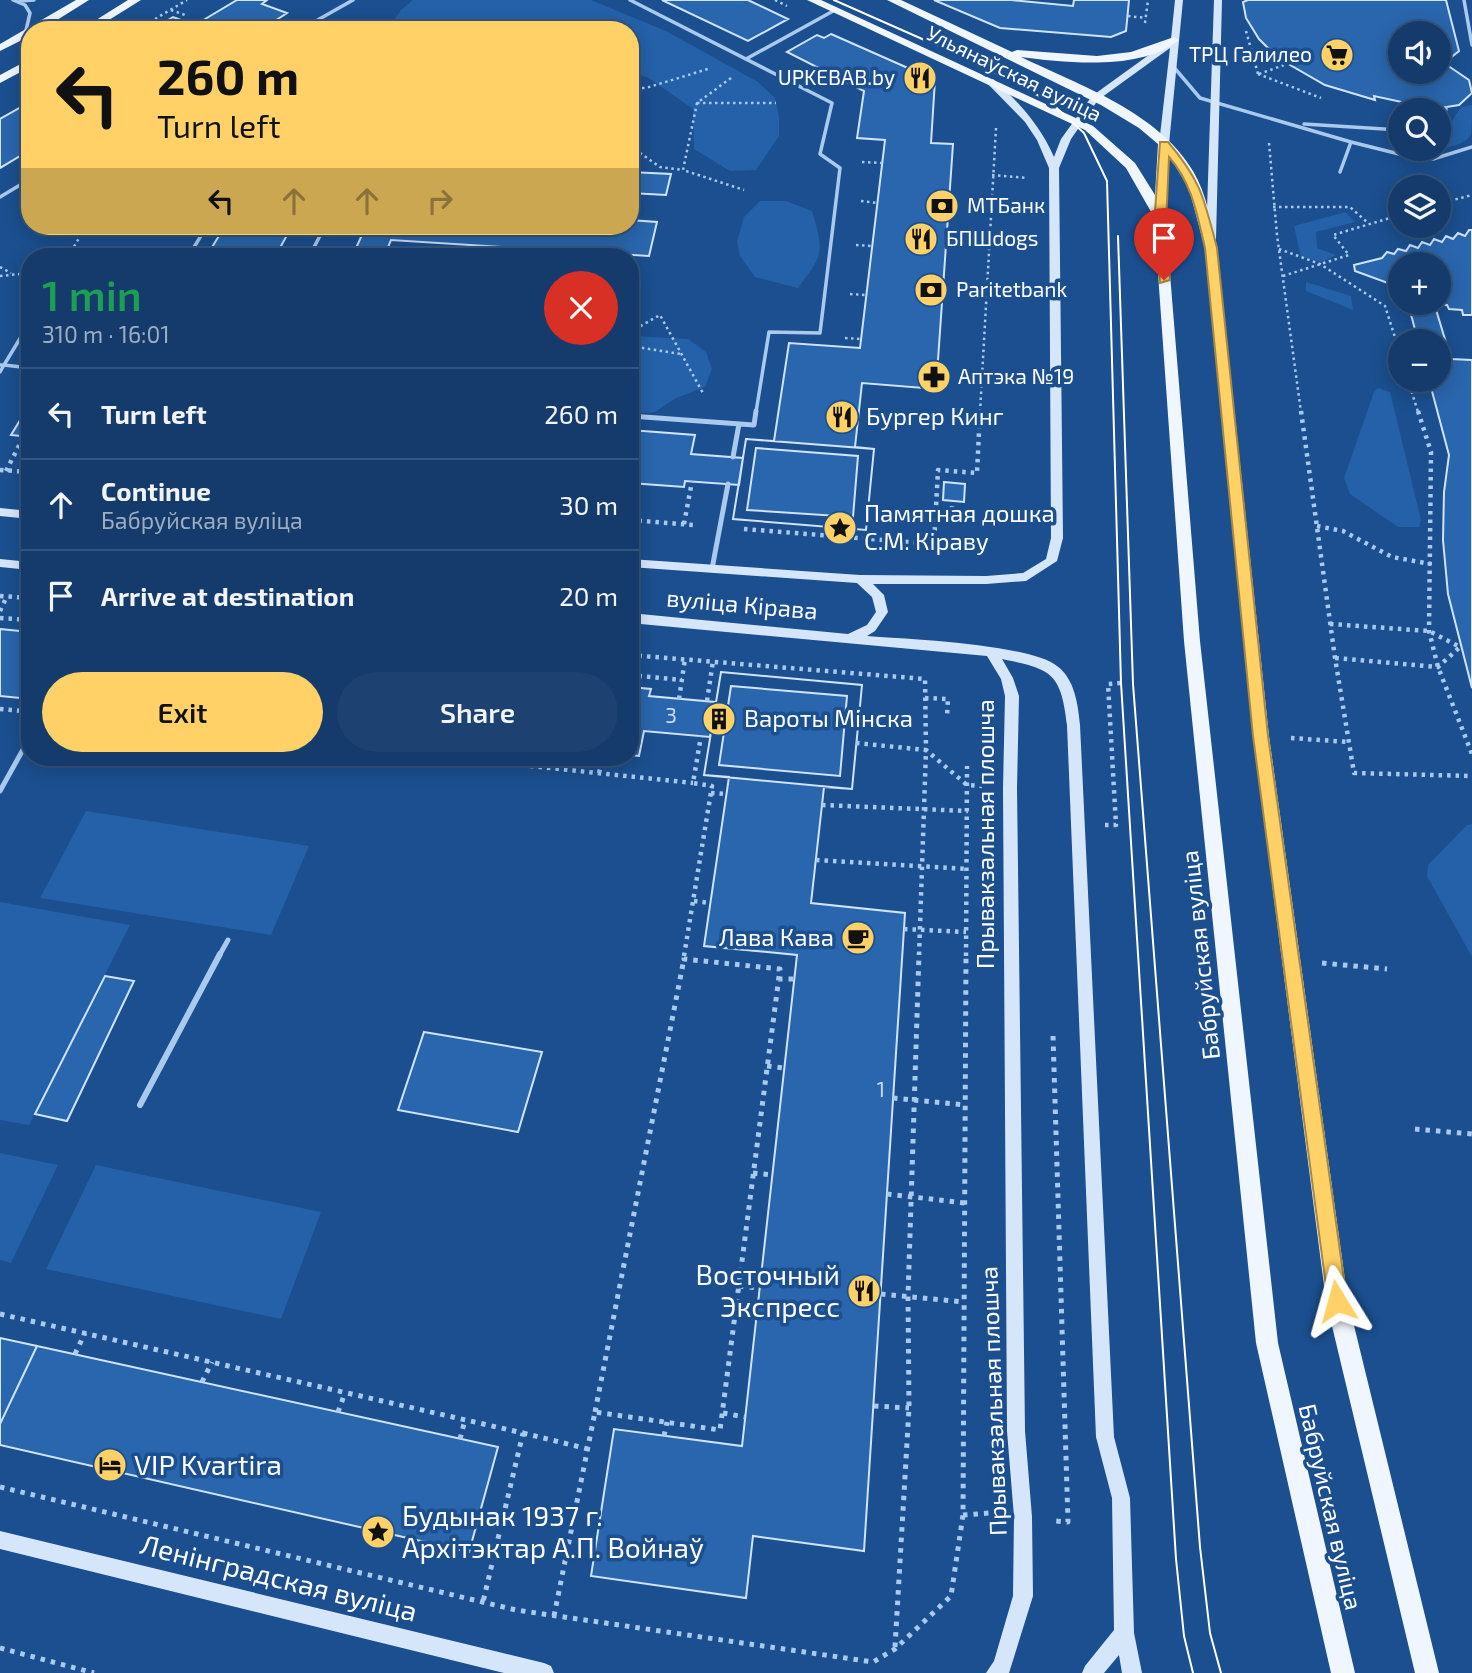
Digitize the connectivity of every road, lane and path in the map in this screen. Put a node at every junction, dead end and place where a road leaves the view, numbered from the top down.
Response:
1 (34, 0) edge
2 (84, 0) edge
3 (136, 0) edge
4 (187, 0) edge
5 (353, 0) edge
6 (629, 0) edge
7 (775, 0) edge
8 (812, 0) edge
9 (892, 0) edge
10 (1179, 0) edge
11 (1218, 0) edge
12 (1464, 0) edge
13 (15, 1) edge
14 (170, 10) junction
15 (835, 10) junction
16 (1128, 16) dead end
17 (1146, 18) dead end
18 (184, 19) dead end
19 (817, 19) junction
20 (30, 21) edge
21 (48, 21) edge
22 (100, 21) edge
23 (152, 21) edge
24 (316, 21) edge
25 (21, 36) edge
26 (1174, 40) junction
27 (1472, 45) edge
28 (0, 48) edge
29 (1253, 50) dead end
30 (1002, 51) junction
31 (746, 59) junction
32 (1287, 64) dead end
33 (1172, 65) junction
34 (21, 67) edge
35 (0, 80) edge
36 (990, 81) junction
37 (639, 88) edge
38 (1096, 98) junction
39 (1214, 101) junction
40 (1078, 122) junction
41 (1294, 123) junction
42 (996, 127) dead end
43 (1388, 130) edge
44 (1268, 139) dead end
45 (1351, 142) junction
46 (1164, 144) junction
47 (1472, 147) edge
48 (639, 152) edge
49 (857, 161) dead end
50 (882, 163) dead end
51 (1054, 168) junction
52 (684, 170) junction
53 (1339, 172) dead end
54 (21, 184) edge
55 (744, 190) dead end
56 (1472, 195) edge
57 (0, 197) edge
58 (1451, 201) edge
59 (1273, 207) junction
60 (1388, 218) edge
61 (1369, 223) junction
62 (1160, 225) junction
63 (1211, 248) junction
64 (1279, 250) junction
65 (1320, 264) junction
66 (0, 267) edge
67 (11, 273) junction
68 (21, 273) edge
69 (0, 276) edge
70 (1283, 276) junction
71 (639, 327) edge
72 (1392, 329) edge
73 (21, 336) edge
74 (639, 348) edge
75 (682, 355) junction
76 (2, 365) edge
77 (21, 367) edge
78 (0, 372) edge
79 (1412, 392) edge
80 (639, 417) edge
81 (718, 423) junction
82 (739, 424) junction
83 (21, 441) edge
84 (733, 457) dead end
85 (3, 470) edge
86 (21, 471) edge
87 (692, 481) dead end
88 (728, 484) dead end
89 (952, 501) dead end
90 (0, 512) edge
91 (21, 513) edge
92 (936, 517) junction
93 (639, 521) edge
94 (684, 524) junction
95 (1317, 526) junction
96 (719, 527) junction
97 (0, 563) edge
98 (639, 564) edge
99 (1431, 564) junction
100 (21, 565) edge
101 (712, 569) junction
102 (860, 579) junction
103 (0, 596) edge
104 (7, 596) junction
105 (21, 597) edge
106 (0, 611) edge
107 (0, 618) edge
108 (21, 619) edge
109 (639, 619) edge
110 (1330, 624) junction
111 (1429, 631) junction
112 (850, 639) junction
113 (991, 652) junction
114 (639, 656) edge
115 (1335, 658) junction
116 (685, 659) junction
117 (713, 661) junction
118 (1438, 667) junction
119 (639, 676) edge
120 (682, 680) junction
121 (1121, 683) dead end
122 (925, 698) junction
123 (679, 699) dead end
124 (707, 701) dead end
125 (0, 709) edge
126 (21, 711) edge
127 (947, 716) dead end
128 (701, 736) dead end
129 (1261, 736) junction
130 (1349, 742) junction
131 (856, 743) dead end
132 (926, 750) junction
133 (21, 753) edge
134 (1472, 754) edge
135 (542, 766) edge
136 (601, 766) edge
137 (967, 766) dead end
138 (599, 773) junction
139 (1472, 776) edge
140 (693, 783) junction
141 (967, 785) junction
142 (0, 790) edge
143 (711, 793) junction
144 (727, 794) dead end
145 (822, 805) dead end
146 (925, 809) junction
147 (968, 811) junction
148 (1116, 825) dead end
149 (816, 860) dead end
150 (922, 866) junction
151 (967, 869) junction
152 (694, 901) junction
153 (710, 903) dead end
154 (905, 929) dead end
155 (920, 930) junction
156 (966, 932) junction
157 (228, 940) dead end
158 (684, 958) junction
159 (1289, 961) junction
160 (1387, 968) dead end
161 (778, 979) junction
162 (794, 979) dead end
163 (767, 1066) junction
164 (784, 1068) dead end
165 (893, 1098) dead end
166 (915, 1100) junction
167 (139, 1105) dead end
168 (965, 1105) junction
169 (1415, 1129) dead end
170 (1472, 1134) edge
171 (753, 1173) junction
172 (772, 1175) dead end
173 (887, 1194) dead end
174 (912, 1196) junction
175 (965, 1203) junction
176 (739, 1286) junction
177 (759, 1288) dead end
178 (881, 1294) dead end
179 (908, 1297) junction
180 (964, 1302) junction
181 (0, 1314) edge
182 (85, 1333) junction
183 (75, 1354) dead end
184 (212, 1362) junction
185 (202, 1382) dead end
186 (345, 1393) junction
187 (874, 1406) dead end
188 (909, 1408) junction
189 (338, 1412) dead end
190 (595, 1412) junction
191 (723, 1413) junction
192 (745, 1417) dead end
193 (466, 1420) junction
194 (667, 1422) junction
195 (523, 1433) junction
196 (664, 1436) dead end
197 (460, 1439) dead end
198 (588, 1449) junction
199 (0, 1487) edge
200 (0, 1540) edge
201 (483, 1602) junction
202 (554, 1616) junction
203 (1124, 1633) junction
204 (0, 1648) edge
205 (895, 1649) junction
206 (94, 1673) edge
207 (544, 1673) edge
208 (996, 1673) edge
209 (1092, 1673) edge
210 (1132, 1673) edge
211 (1343, 1673) edge
212 (1427, 1673) edge

1 - 13 lane
2 - 21 main road
3 - 22 main road
4 - 14 path
5 - 24 lane
6 - 31 lane
7 - 19 path
8 - 15 main road, Ульянаўская вуліца
9 - 30 main road, Ульянаўская вуліца
10 - 26 street
11 - 39 street
12 - 27 lane
13 - 20 lane
14 - 18 path
14 - 23 path
15 - 19 lane
15 - 36 main road, Ульянаўская вуліца
16 - 17 path
19 - 31 lane
25 - 28 main road
26 - 30 main road
26 - 33 street
26 - 38 street
29 - 32 path
30 - 38 main road, Ульянаўская вуліца
31 - 37 path
31 - 52 path
31 - 82 lane
33 - 39 lane
33 - 46 street
34 - 35 main road
36 - 40 main road, Ульянаўская вуліца
36 - 51 street
38 - 40 street
38 - 46 main road, Ульянаўская вуліца
39 - 41 lane
39 - 63 street
40 - 51 street
40 - 62 main road, Ульянаўская вуліца
41 - 43 lane
41 - 45 lane
42 - 92 path
44 - 59 path
45 - 47 lane
45 - 53 lane
46 - 62 main road
46 - 63 main road
48 - 52 path
49 - 50 path
51 - 102 street, вуліца Кірава
52 - 55 path
54 - 57 lane
56 - 58 path
59 - 61 path
59 - 64 path
60 - 61 path
61 - 65 path
62 - 211 main road, Бабруйская вуліца
63 - 129 main road
64 - 65 path
64 - 70 path
65 - 70 path
65 - 72 path
66 - 67 path
67 - 68 path
67 - 69 path
70 - 95 path
71 - 75 path
73 - 76 lane
74 - 75 path
75 - 81 path
76 - 77 lane
76 - 78 lane
79 - 99 path
80 - 81 lane
81 - 82 lane
82 - 84 lane
83 - 85 path
85 - 86 path
87 - 94 path
88 - 96 lane
89 - 92 path
90 - 91 street
92 - 96 path
93 - 94 path
94 - 96 path
95 - 99 path
95 - 110 path
96 - 101 lane
97 - 100 street
98 - 101 street, вуліца Кірава
99 - 111 path
101 - 102 street, вуліца Кірава
102 - 112 street, вуліца Кірава
103 - 104 path
104 - 105 path
104 - 106 path
107 - 108 path
109 - 112 street, вуліца Кірава
110 - 111 path
110 - 115 path
111 - 118 path
111 - 118 path
112 - 113 street, вуліца Кірава
113 - 203 street
113 - 208 street, Прывакзальная плошча
114 - 116 path
115 - 118 path
115 - 130 path
116 - 117 path
116 - 120 path
117 - 122 path
117 - 124 path
118 - 134 path
119 - 120 path
120 - 123 path
121 - 148 path
122 - 127 path
122 - 132 path
125 - 126 path
128 - 140 path
129 - 130 path
129 - 159 main road
130 - 139 path
131 - 132 path
132 - 141 path
132 - 146 path
133 - 142 lane
135 - 138 path
136 - 138 path
137 - 141 path
138 - 140 path
140 - 143 path
141 - 147 path
143 - 144 path
143 - 152 path
145 - 146 path
146 - 147 path
146 - 150 path
147 - 151 path
149 - 150 path
150 - 151 path
150 - 155 path
151 - 156 path
152 - 153 path
152 - 158 path
154 - 155 path
155 - 156 path
155 - 166 path
156 - 168 path
157 - 167 lane
158 - 161 path
158 - 190 path
159 - 160 path
159 - 212 main road
161 - 162 path
161 - 163 path
163 - 164 path
163 - 171 path
165 - 166 path
166 - 168 path
166 - 174 path
168 - 175 path
169 - 170 path
171 - 172 path
171 - 176 path
173 - 174 path
174 - 175 path
174 - 179 path
175 - 180 path
176 - 177 path
176 - 191 path
178 - 179 path
179 - 180 path
179 - 188 path
180 - 205 path
181 - 182 path
182 - 183 path
182 - 184 path
184 - 185 path
184 - 186 path
186 - 189 path
186 - 193 path
187 - 188 path
188 - 205 path
190 - 194 path
190 - 198 path
191 - 192 path
191 - 194 path
193 - 195 path
193 - 197 path
194 - 196 path
195 - 198 path
195 - 201 path
198 - 202 path
199 - 201 path
200 - 207 street, Ленінградская вуліца
201 - 202 path
202 - 205 path
203 - 209 street
203 - 210 street
204 - 206 path

